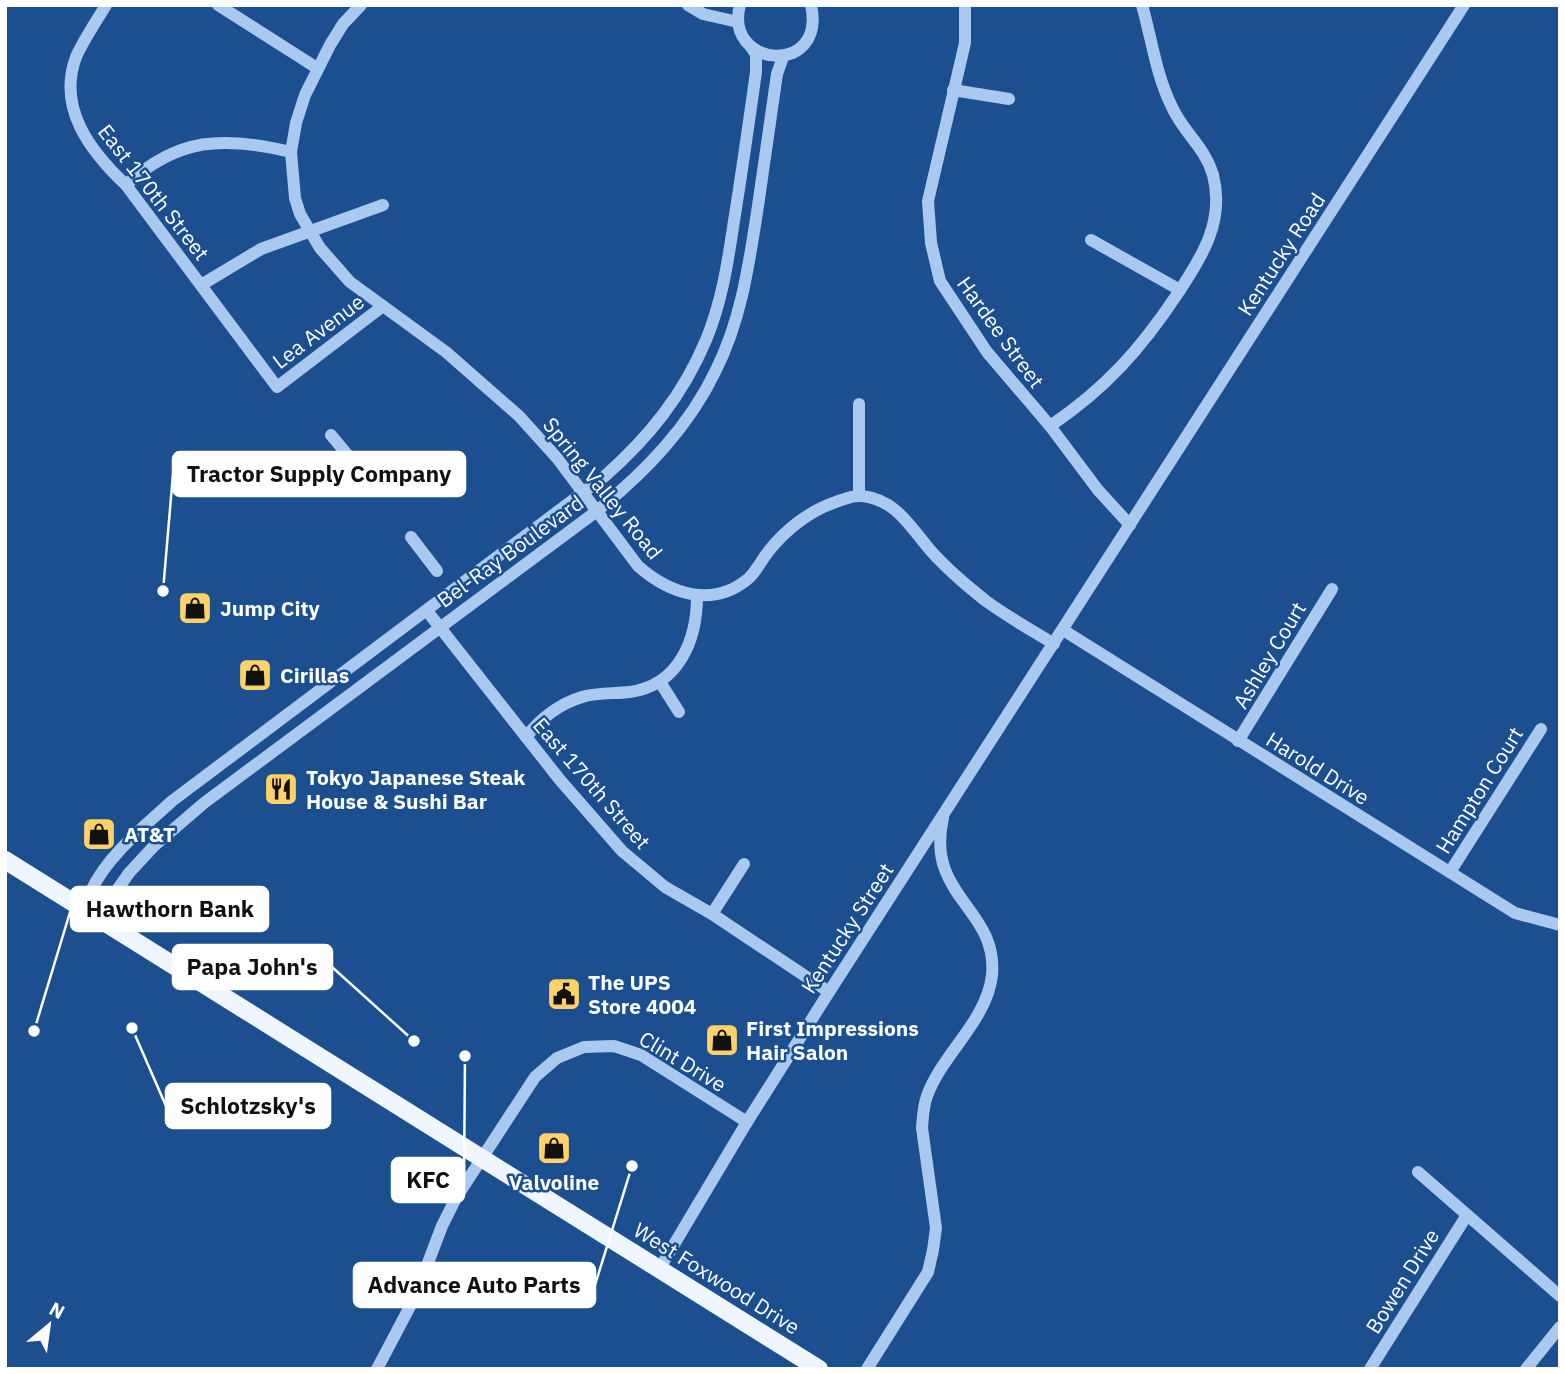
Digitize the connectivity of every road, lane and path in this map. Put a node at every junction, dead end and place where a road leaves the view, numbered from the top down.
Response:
1 (106, 5) edge
2 (218, 5) edge
3 (361, 5) edge
4 (688, 5) edge
5 (740, 5) edge
6 (811, 5) edge
7 (817, 5) edge
8 (965, 5) edge
9 (1142, 5) edge
10 (1464, 5) edge
11 (814, 19) junction
12 (738, 22) junction
13 (751, 47) junction
14 (783, 57) junction
15 (317, 68) junction
16 (953, 90) junction
17 (1009, 99) dead end
18 (290, 152) junction
19 (126, 185) junction
20 (383, 205) dead end
21 (309, 231) junction
22 (1091, 240) dead end
23 (201, 285) junction
24 (1180, 290) junction
25 (383, 306) junction
26 (716, 313) junction
27 (736, 320) junction
28 (277, 387) joint
29 (859, 404) dead end
30 (1050, 426) junction
31 (331, 435) dead end
32 (356, 465) dead end
33 (584, 493) junction
34 (859, 496) junction
35 (597, 511) junction
36 (1130, 525) junction
37 (411, 537) dead end
38 (437, 571) dead end
39 (1332, 589) dead end
40 (697, 596) junction
41 (427, 611) junction
42 (439, 628) junction
43 (1062, 630) junction
44 (1054, 644) junction
45 (660, 682) junction
46 (679, 712) dead end
47 (275, 725) junction
48 (1541, 729) dead end
49 (526, 737) junction
50 (1238, 741) junction
51 (287, 742) junction
52 (944, 812) junction
53 (154, 817) junction
54 (167, 833) junction
55 (922, 846) junction
56 (940, 847) junction
57 (5, 860) edge
58 (913, 860) junction
59 (744, 864) dead end
60 (1450, 872) junction
61 (88, 912) junction
62 (712, 914) junction
63 (1560, 925) edge
64 (829, 992) junction
65 (747, 1122) junction
66 (481, 1158) junction
67 (1418, 1172) dead end
68 (1467, 1215) junction
69 (660, 1268) junction
70 (1560, 1296) edge
71 (1560, 1327) edge
72 (377, 1369) edge
73 (819, 1369) edge
74 (867, 1369) edge
75 (1370, 1369) edge
76 (1526, 1369) edge

1 - 19 street, East 170th Street
2 - 15 street
3 - 15 street, Spring Valley Road
4 - 12 street
5 - 12 street
6 - 11 street
7 - 11 street
8 - 16 street, Hardee Street
9 - 24 street
10 - 36 street, Kentucky Road
11 - 14 street
12 - 13 street, Bel-Ray Boulevard
13 - 14 street
13 - 26 street, Bel-Ray Boulevard
14 - 27 street, Bel-Ray Boulevard
15 - 18 street, Spring Valley Road
16 - 17 street
16 - 30 street, Hardee Street
18 - 19 street
18 - 21 street, Spring Valley Road
19 - 23 street, East 170th Street
20 - 21 street
21 - 23 street
21 - 25 street, Spring Valley Road
22 - 24 street
23 - 28 street, East 170th Street
24 - 30 street
25 - 28 street, Lea Avenue
25 - 33 street, Spring Valley Road
26 - 27 street
26 - 33 street, Bel-Ray Boulevard
27 - 35 street, Bel-Ray Boulevard
29 - 34 street
30 - 36 street, Hardee Street
31 - 32 street
33 - 35 street, Spring Valley Road
33 - 41 street, Bel-Ray Boulevard
34 - 40 street, Spring Valley Road
34 - 44 street
35 - 40 street, Spring Valley Road
35 - 42 street, Bel-Ray Boulevard
36 - 43 street
37 - 38 street
39 - 50 street, Ashley Court
40 - 45 street
41 - 42 street, East 170th Street
41 - 47 street, Bel-Ray Boulevard
42 - 49 street, East 170th Street
42 - 51 street, Bel-Ray Boulevard
43 - 44 street
43 - 50 street, Harold Drive
44 - 52 street
45 - 46 street
45 - 49 street
47 - 51 street
47 - 53 street, Bel-Ray Boulevard
48 - 60 street, Hampton Court
49 - 62 street, East 170th Street
50 - 60 street, Harold Drive
51 - 54 street, Bel-Ray Boulevard
52 - 55 street, Kentucky Street
52 - 56 street
53 - 54 street
53 - 61 street, Bel-Ray Boulevard
54 - 61 street, Bel-Ray Boulevard
55 - 56 street
55 - 58 street, Kentucky Street
56 - 58 street, Kentucky Street
56 - 74 street
57 - 61 main road, West Foxwood Drive
58 - 64 street, Kentucky Street
59 - 62 street
60 - 63 street, Harold Drive
61 - 66 main road, West Foxwood Drive
62 - 64 street, East 170th Street
64 - 65 street, Kentucky Street
65 - 66 street, Clint Drive
65 - 69 street, Kentucky Street
66 - 69 main road, West Foxwood Drive
66 - 72 street, Clint Drive
67 - 68 street
68 - 70 street
68 - 75 street, Bowen Drive
69 - 73 main road, West Foxwood Drive
71 - 76 street

